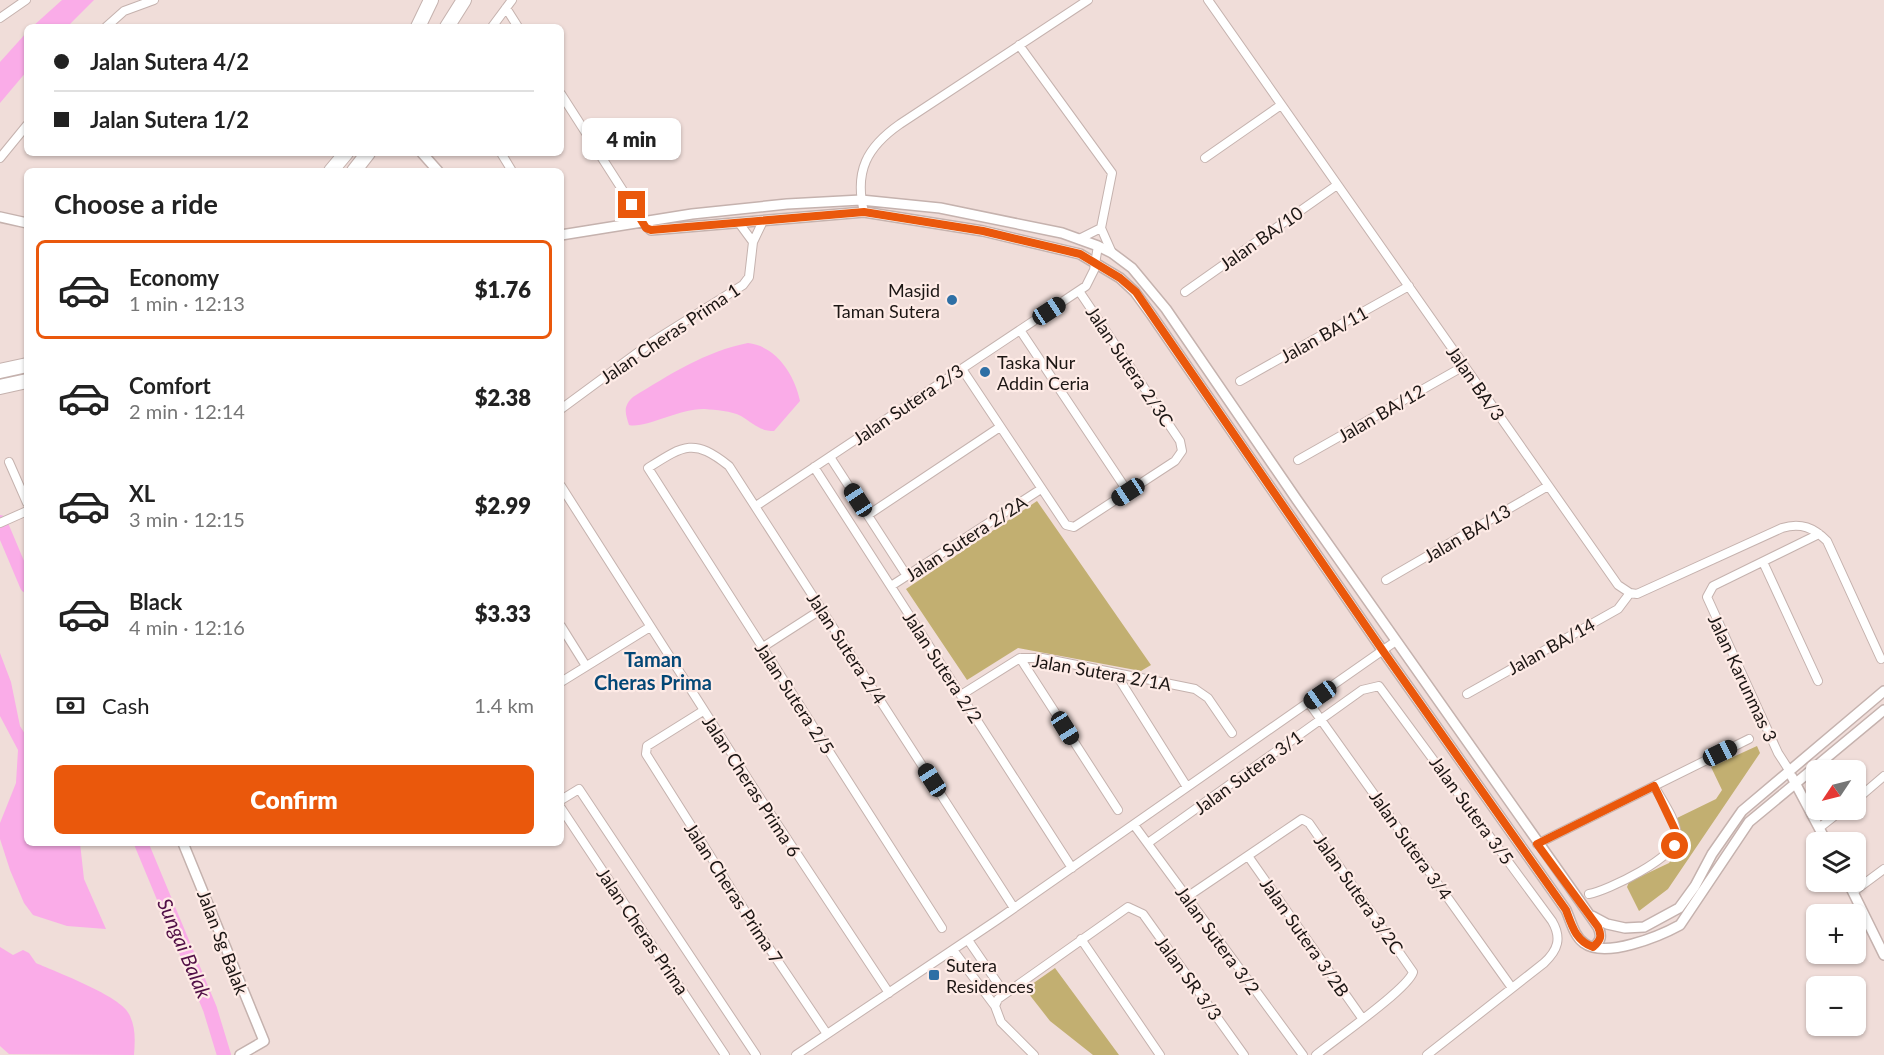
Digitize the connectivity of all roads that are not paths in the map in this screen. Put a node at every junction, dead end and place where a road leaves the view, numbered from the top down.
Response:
1 (26, 0) edge
2 (154, 0) edge
3 (431, 0) edge
4 (464, 0) edge
5 (512, 0) edge
6 (1088, 0) edge
7 (1210, 1) edge
8 (506, 8) junction
9 (0, 18) edge
10 (109, 24) edge
11 (419, 24) edge
12 (450, 24) edge
13 (494, 24) edge
14 (516, 24) edge
15 (1019, 45) junction
16 (564, 99) edge
17 (1281, 105) junction
18 (24, 129) edge
19 (344, 156) edge
20 (366, 156) edge
21 (425, 156) edge
22 (0, 158) edge
23 (1205, 158) dead end
24 (334, 168) edge
25 (356, 168) edge
26 (435, 168) edge
27 (1337, 184) junction
28 (861, 200) junction
29 (864, 212) junction
30 (0, 217) edge
31 (763, 221) junction
32 (24, 222) edge
33 (643, 222) junction
34 (739, 223) junction
35 (1101, 228) junction
36 (564, 235) edge
37 (1079, 239) junction
38 (753, 242) junction
39 (1098, 246) junction
40 (1113, 253) junction
41 (1095, 262) junction
42 (1409, 286) junction
43 (1079, 291) junction
44 (1185, 292) dead end
45 (1020, 330) junction
46 (24, 366) edge
47 (1464, 366) junction
48 (962, 369) junction
49 (0, 371) edge
50 (1240, 381) dead end
51 (24, 382) edge
52 (0, 387) edge
53 (564, 407) edge
54 (1000, 427) junction
55 (830, 457) junction
56 (1298, 460) dead end
57 (9, 462) dead end
58 (814, 467) junction
59 (648, 468) joint
60 (1548, 486) junction
61 (1041, 489) junction
62 (564, 491) edge
63 (1128, 492) junction
64 (24, 496) edge
65 (756, 506) junction
66 (24, 513) edge
67 (868, 515) junction
68 (0, 523) edge
69 (1820, 534) junction
70 (1763, 562) junction
71 (907, 576) junction
72 (1386, 580) dead end
73 (891, 586) junction
74 (1630, 593) junction
75 (822, 609) junction
76 (651, 627) junction
77 (564, 631) edge
78 (1396, 641) junction
79 (763, 647) junction
80 (1383, 651) junction
81 (1020, 658) junction
82 (1881, 659) dead end
83 (586, 666) junction
84 (1116, 675) junction
85 (564, 680) edge
86 (1818, 681) dead end
87 (1380, 686) joint
88 (1884, 691) edge
89 (1467, 694) dead end
90 (961, 695) junction
91 (1309, 703) junction
92 (1884, 710) edge
93 (703, 711) junction
94 (1321, 719) junction
95 (1232, 733) dead end
96 (1749, 739) dead end
97 (1789, 770) junction
98 (1884, 776) edge
99 (1795, 782) junction
100 (1654, 786) junction
101 (1187, 787) junction
102 (1866, 791) edge
103 (564, 798) edge
104 (1118, 810) dead end
105 (564, 813) edge
106 (1829, 820) edge
107 (1134, 825) junction
108 (1819, 828) junction
109 (1821, 832) edge
110 (1148, 843) junction
111 (1537, 844) junction
112 (184, 846) edge
113 (1248, 856) junction
114 (1072, 868) junction
115 (1884, 869) edge
116 (1866, 882) edge
117 (1853, 892) edge
118 (1589, 894) dead end
119 (1187, 897) junction
120 (1014, 908) junction
121 (1588, 914) junction
122 (1659, 921) junction
123 (1680, 924) junction
124 (942, 928) dead end
125 (1081, 939) junction
126 (968, 940) junction
127 (1593, 947) junction
128 (953, 950) junction
129 (1884, 955) edge
130 (1512, 988) junction
131 (889, 993) junction
132 (1005, 994) junction
133 (995, 1006) junction
134 (1362, 1018) junction
135 (827, 1034) junction
136 (240, 1055) edge
137 (725, 1055) edge
138 (756, 1055) edge
139 (796, 1055) edge
140 (1034, 1055) edge
141 (1160, 1055) edge
142 (1244, 1055) edge
143 (1303, 1055) edge
144 (1316, 1055) edge
145 (1426, 1055) edge

1 - 9 street
2 - 10 street
3 - 11 highway
4 - 12 highway
5 - 8 street
6 - 15 street
7 - 17 street, Jalan BA/3
8 - 13 street
8 - 14 street
15 - 28 street
15 - 35 street
16 - 33 street
17 - 23 street
17 - 27 street, Jalan BA/3
18 - 22 street
19 - 24 highway
20 - 25 highway
21 - 26 street
27 - 42 street, Jalan BA/3
27 - 44 street, Jalan BA/10
28 - 29 street
28 - 33 street
28 - 37 street
29 - 31 street
29 - 41 street
30 - 32 street
31 - 34 street
31 - 38 street, Jalan Cheras Prima 1
33 - 34 street
33 - 36 street
34 - 38 street
35 - 37 street
35 - 40 street
37 - 39 street
38 - 53 street, Jalan Cheras Prima 1
39 - 40 street
39 - 41 street, Jalan Sutera 2/3
40 - 78 street
41 - 43 street, Jalan Sutera 2/3
41 - 80 street
42 - 47 street, Jalan BA/3
42 - 50 street, Jalan BA/11
43 - 45 street, Jalan Sutera 2/3
43 - 63 street, Jalan Sutera 2/3C
45 - 48 street, Jalan Sutera 2/3
45 - 63 street
46 - 49 highway
47 - 56 street, Jalan BA/12
47 - 60 street, Jalan BA/3
48 - 54 street
48 - 55 street, Jalan Sutera 2/3
51 - 52 highway
54 - 61 street
54 - 67 street
55 - 58 street, Jalan Sutera 2/3
55 - 67 street
57 - 64 street
58 - 65 street, Jalan Sutera 2/3
58 - 73 street, Jalan Sutera 2/2
59 - 65 street, Jalan Sutera 2/4
59 - 79 street, Jalan Sutera 2/5
60 - 72 street, Jalan BA/13
60 - 74 street, Jalan BA/3
61 - 63 street
61 - 71 street, Jalan Sutera 2/2A
62 - 76 street, Jalan Cheras Prima 6
65 - 75 street, Jalan Sutera 2/4
66 - 68 street
67 - 71 street
69 - 70 street, Jalan Karunmas 3
69 - 74 street
69 - 82 street
70 - 86 street
70 - 97 street, Jalan Karunmas 3
71 - 73 street, Jalan Sutera 2/2A
73 - 90 street, Jalan Sutera 2/2
74 - 89 street, Jalan BA/14
75 - 79 street
75 - 120 street, Jalan Sutera 2/4
76 - 83 street
76 - 93 street, Jalan Cheras Prima 6
77 - 83 street
78 - 80 street
78 - 111 street
79 - 124 street, Jalan Sutera 2/5
80 - 91 street
80 - 127 street
81 - 84 street, Jalan Sutera 2/1A
81 - 90 street, Jalan Sutera 2/1A
81 - 104 street
83 - 85 street
84 - 95 street, Jalan Sutera 2/1A
84 - 101 street
87 - 94 street, Jalan Sutera 3/1
87 - 130 street, Jalan Sutera 3/5
88 - 97 street
90 - 114 street, Jalan Sutera 2/2
91 - 94 street, Jalan Sutera 3/4
91 - 101 street
92 - 99 street
93 - 131 street, Jalan Cheras Prima 6
93 - 135 street, Jalan Cheras Prima 7
94 - 110 street, Jalan Sutera 3/1
94 - 130 street, Jalan Sutera 3/4
96 - 100 street
97 - 99 street, Jalan Karunmas 3
97 - 122 street
98 - 102 street
99 - 108 street, Jalan Karunmas 3
99 - 123 street
100 - 111 street
100 - 118 street
101 - 107 street
103 - 138 street
105 - 137 street, Jalan Cheras Prima
106 - 108 street
107 - 110 street, Jalan Sutera 3/2
107 - 114 street
108 - 109 street, Jalan Karunmas 3
110 - 119 street, Jalan Sutera 3/2
111 - 121 street
112 - 136 street, Jalan Sg Balak
113 - 119 street
113 - 134 street, Jalan Sutera 3/2B
113 - 134 street, Jalan Sutera 3/2C
114 - 120 street
115 - 116 street
117 - 129 street
119 - 143 street, Jalan Sutera 3/2
120 - 126 street
121 - 122 street
121 - 127 street
122 - 123 street
123 - 127 street
125 - 132 street
125 - 141 street
125 - 142 street, Jalan SR 3/3
126 - 128 street
126 - 132 street
128 - 131 street
128 - 133 street
130 - 145 street
131 - 135 street
132 - 133 street
133 - 140 street
134 - 144 street
135 - 139 street

